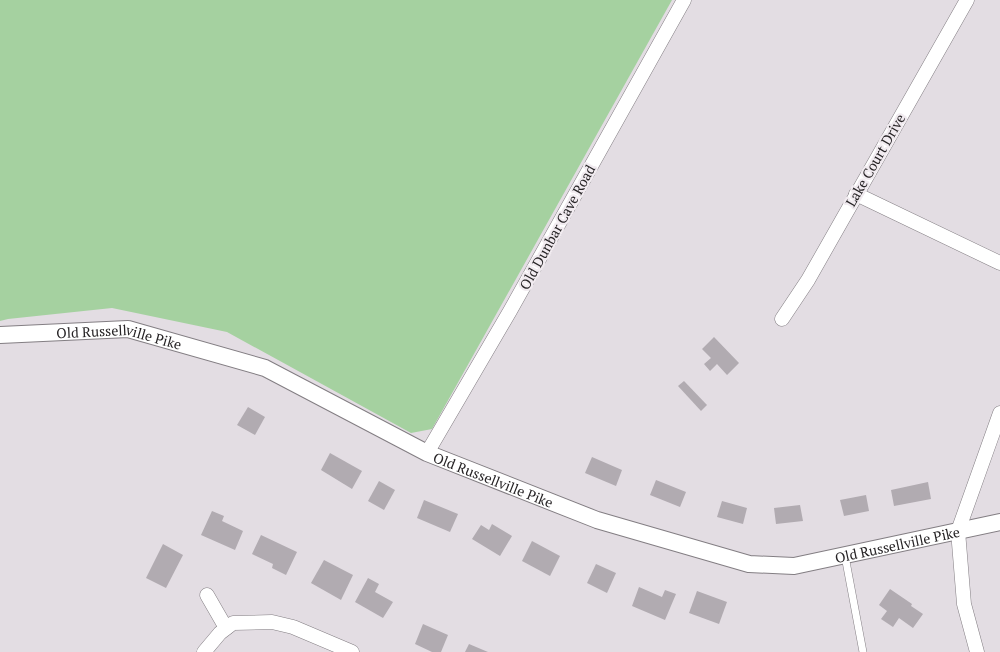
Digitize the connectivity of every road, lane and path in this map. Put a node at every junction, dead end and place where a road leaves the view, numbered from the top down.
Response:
1 (684, 0) edge
2 (967, 0) edge
3 (856, 194) junction
4 (1000, 263) edge
5 (782, 319) dead end
6 (0, 335) edge
7 (1000, 413) edge
8 (427, 452) junction
9 (1000, 522) edge
10 (958, 531) junction
11 (845, 556) junction
12 (208, 595) dead end
13 (226, 628) junction
14 (204, 652) edge
15 (352, 652) edge
16 (862, 652) edge
17 (977, 652) edge

1 - 8 street, Old Dunbar Cave Road
2 - 3 street, Lake Court Drive
3 - 4 street
3 - 5 street, Lake Court Drive
6 - 8 street, Old Russellville Pike
7 - 10 street
8 - 11 street, Old Russellville Pike
9 - 10 street, Old Russellville Pike
10 - 11 street, Old Russellville Pike
10 - 17 street
11 - 16 lane
12 - 13 street
13 - 14 street
13 - 15 street

